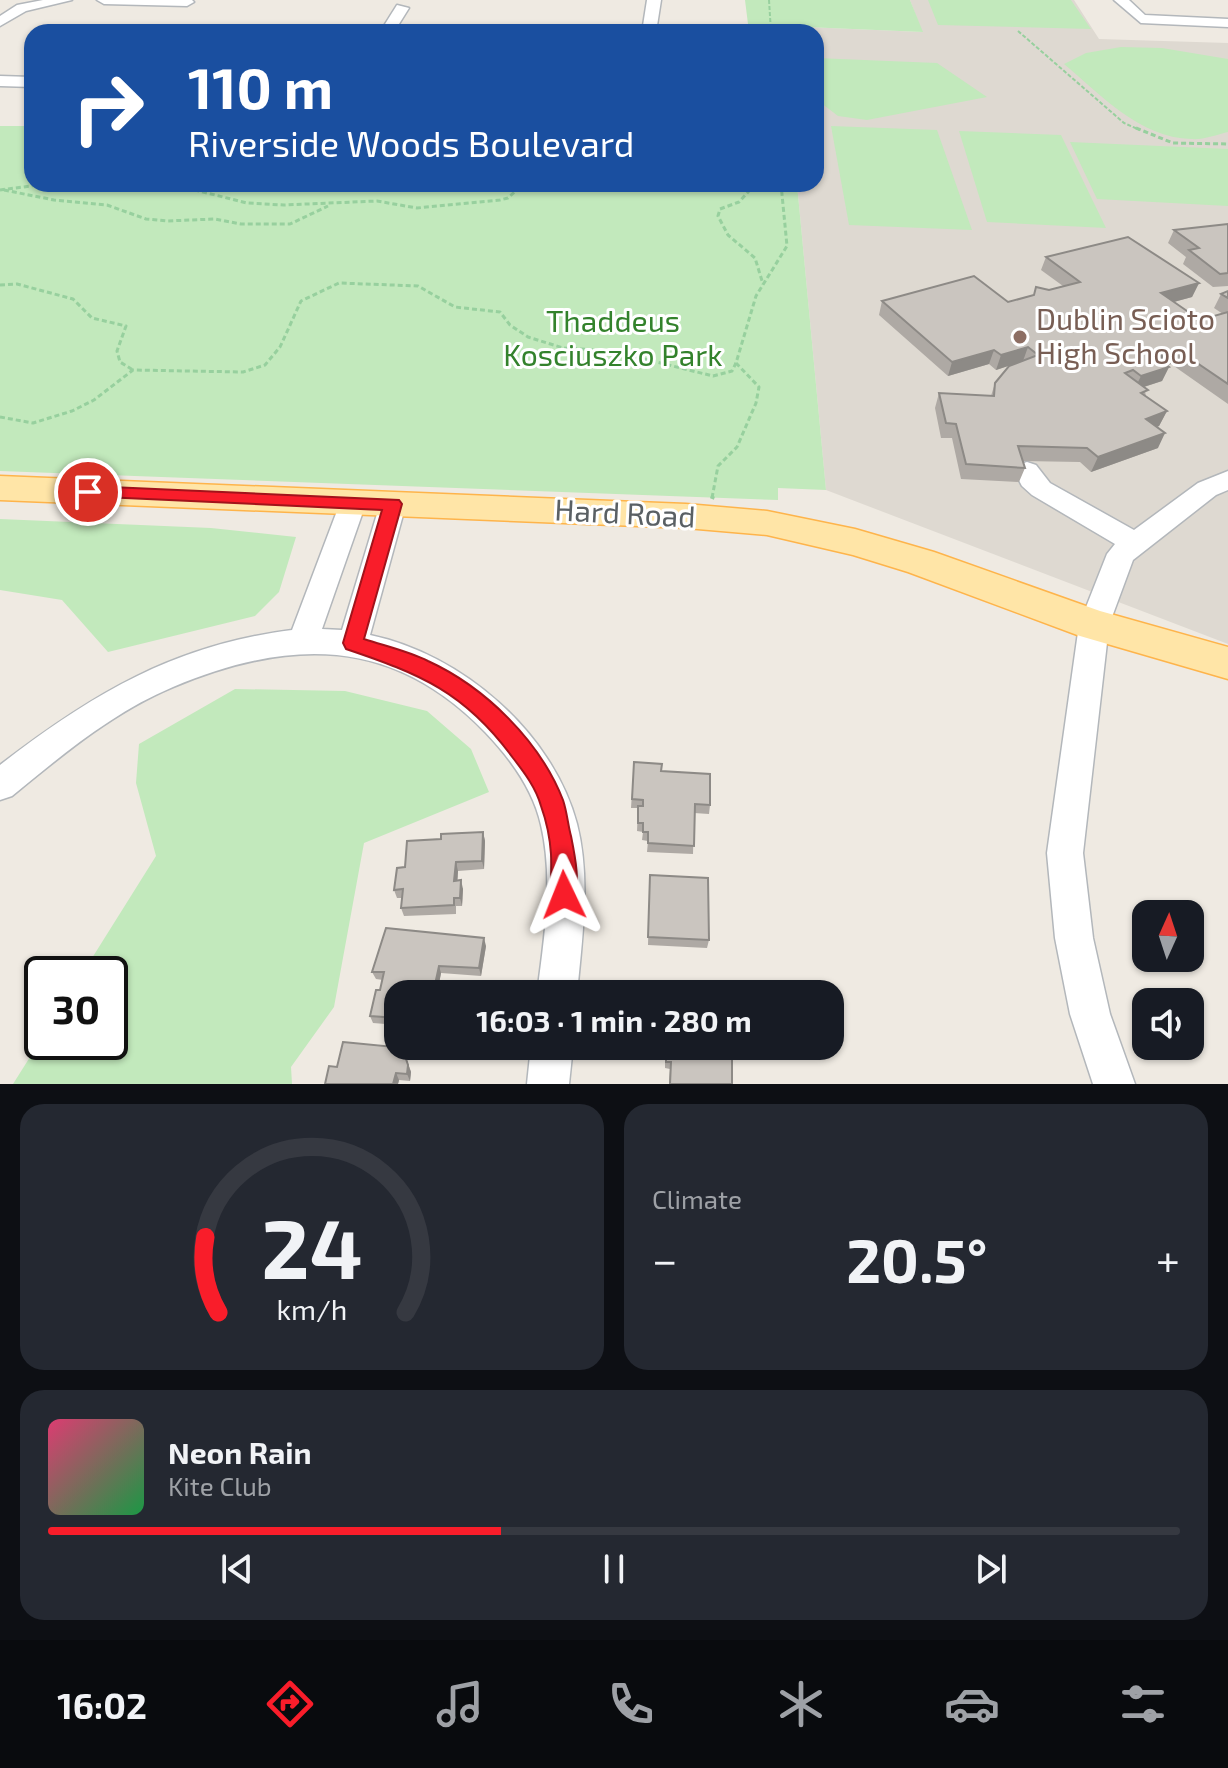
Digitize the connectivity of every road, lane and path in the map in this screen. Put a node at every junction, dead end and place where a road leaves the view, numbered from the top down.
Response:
1 (65, 0) edge
2 (104, 0) edge
3 (654, 0) edge
4 (769, 0) edge
5 (1121, 0) edge
6 (1161, 0) edge
7 (187, 2) dead end
8 (0, 4) edge
9 (22, 8) junction
10 (402, 8) dead end
11 (1181, 21) junction
12 (0, 22) edge
13 (1228, 23) edge
14 (392, 24) edge
15 (650, 24) edge
16 (770, 24) edge
17 (1018, 31) dead end
18 (0, 81) edge
19 (24, 82) edge
20 (1228, 144) edge
21 (24, 187) edge
22 (2, 190) edge
23 (203, 192) edge
24 (514, 192) edge
25 (749, 192) edge
26 (782, 192) edge
27 (330, 205) junction
28 (763, 284) junction
29 (0, 285) edge
30 (736, 363) junction
31 (133, 370) junction
32 (0, 417) edge
33 (1027, 471) edge
34 (1228, 480) edge
35 (0, 488) edge
36 (712, 499) dead end
37 (353, 503) junction
38 (393, 504) junction
39 (1135, 543) junction
40 (1094, 625) junction
41 (303, 641) junction
42 (353, 643) junction
43 (1228, 663) edge
44 (0, 785) edge
45 (558, 980) edge
46 (551, 1060) edge
47 (548, 1084) edge
48 (1114, 1084) edge

1 - 9 street
2 - 7 street
3 - 15 street
4 - 16 path
5 - 11 street
6 - 11 street
8 - 9 street
9 - 12 street
10 - 14 street
11 - 13 street
17 - 20 path
18 - 19 street
21 - 22 path
22 - 27 path
23 - 27 path
24 - 27 path
25 - 28 path
26 - 28 path
28 - 30 path
29 - 31 path
30 - 31 path
30 - 36 path
31 - 32 path
33 - 39 street
34 - 39 street
35 - 37 main road, Hard Road
37 - 38 main road, Hard Road
37 - 41 street
38 - 40 main road, Hard Road
38 - 42 street
39 - 40 street
40 - 43 main road, Hard Road
40 - 48 street
41 - 42 street
41 - 44 street
42 - 45 street
46 - 47 street

